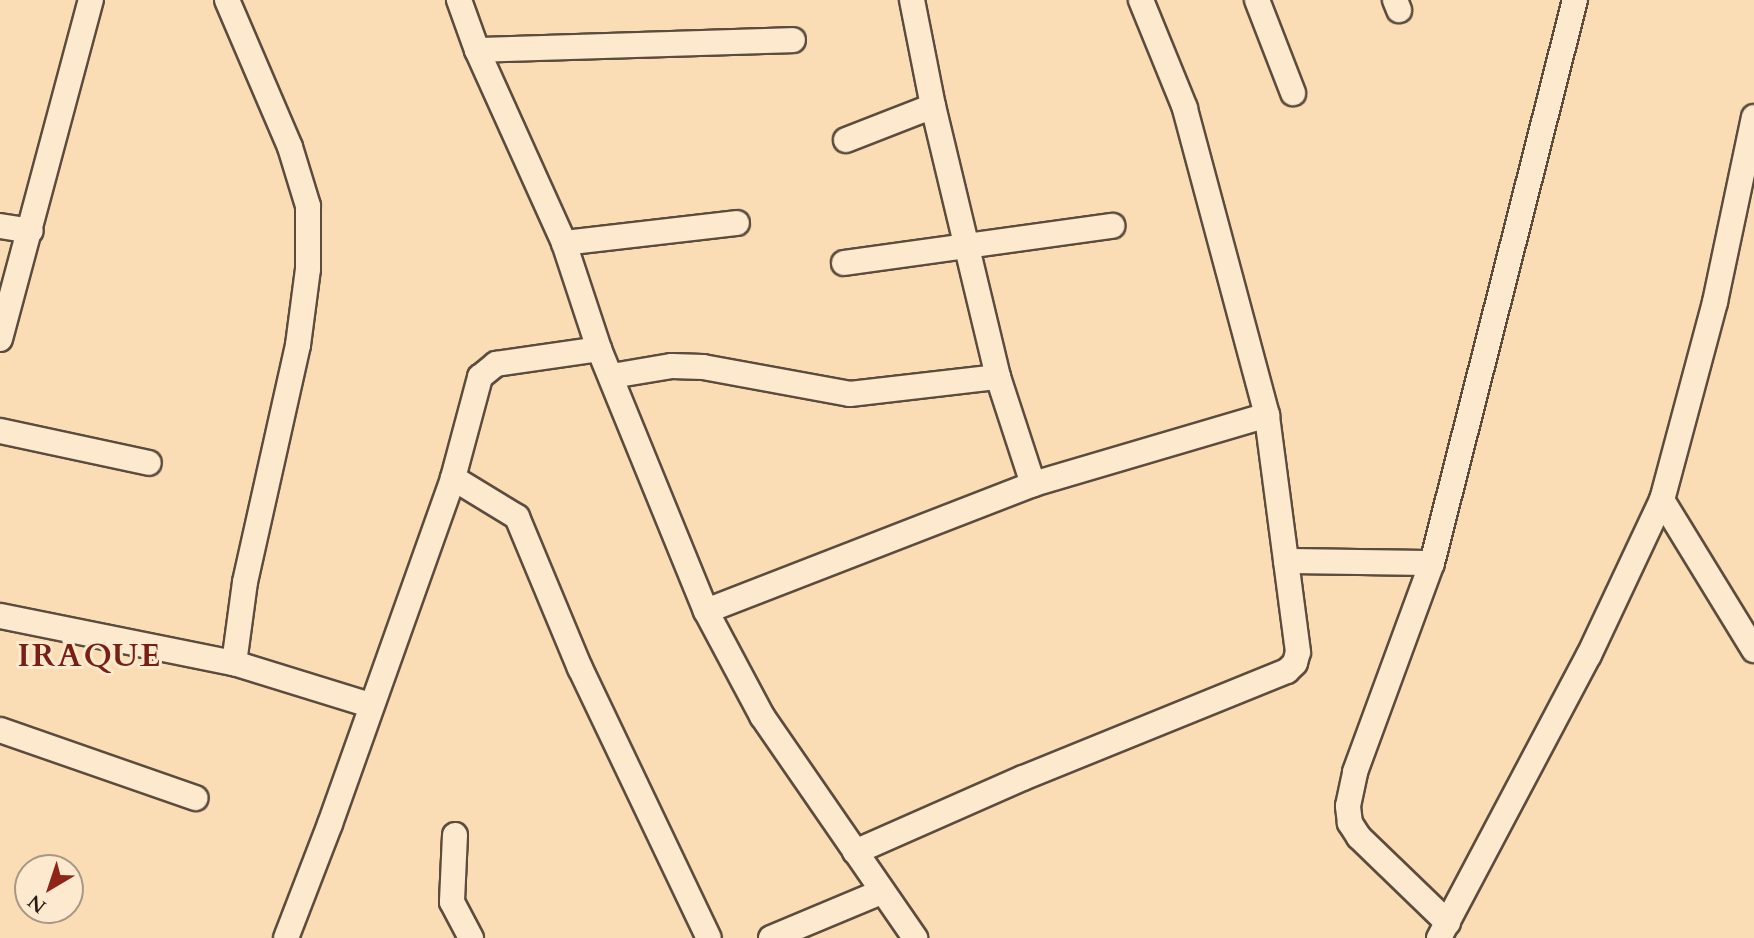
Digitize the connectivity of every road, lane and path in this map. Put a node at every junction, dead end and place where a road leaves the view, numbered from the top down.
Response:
1 (91, 0) edge
2 (227, 0) edge
3 (458, 0) edge
4 (912, 0) edge
5 (1141, 0) edge
6 (1257, 0) edge
7 (1575, 0) edge
8 (793, 40) dead end
9 (477, 50) junction
10 (1293, 93) dead end
11 (933, 107) junction
12 (1754, 117) edge
13 (846, 140) dead end
14 (737, 223) dead end
15 (0, 226) edge
16 (1112, 226) dead end
17 (30, 231) junction
18 (564, 243) junction
19 (967, 247) junction
20 (844, 263) dead end
21 (0, 339) edge
22 (599, 349) junction
23 (612, 376) junction
24 (998, 377) junction
25 (1267, 415) junction
26 (0, 431) edge
27 (149, 463) dead end
28 (453, 478) junction
29 (1033, 484) junction
30 (1662, 500) junction
31 (1286, 561) junction
32 (1432, 563) junction
33 (706, 611) junction
34 (0, 616) edge
35 (1754, 650) edge
36 (234, 663) junction
37 (370, 705) junction
38 (0, 730) edge
39 (195, 798) dead end
40 (455, 835) dead end
41 (855, 852) junction
42 (881, 892) junction
43 (1444, 930) edge
44 (286, 938) edge
45 (471, 938) edge
46 (709, 938) edge
47 (771, 938) edge
48 (915, 938) edge

1 - 17 street
2 - 36 street
3 - 9 street
4 - 11 street
5 - 25 street
6 - 10 street
7 - 32 street
8 - 9 street
9 - 18 street
11 - 13 street
11 - 19 street
12 - 30 street
14 - 18 street
15 - 17 street
16 - 19 street
17 - 21 street
18 - 22 street
19 - 20 street
19 - 24 street
22 - 23 street
22 - 28 street
23 - 24 street
23 - 33 street
24 - 29 street
25 - 29 street
25 - 31 street
26 - 27 street
28 - 37 street
28 - 46 street
29 - 33 street
30 - 35 street
30 - 43 street
31 - 32 street
31 - 41 street
32 - 43 street
33 - 41 street
34 - 36 street
36 - 37 street
37 - 44 street
38 - 39 street
40 - 45 street
41 - 42 street
42 - 47 street
42 - 48 street

